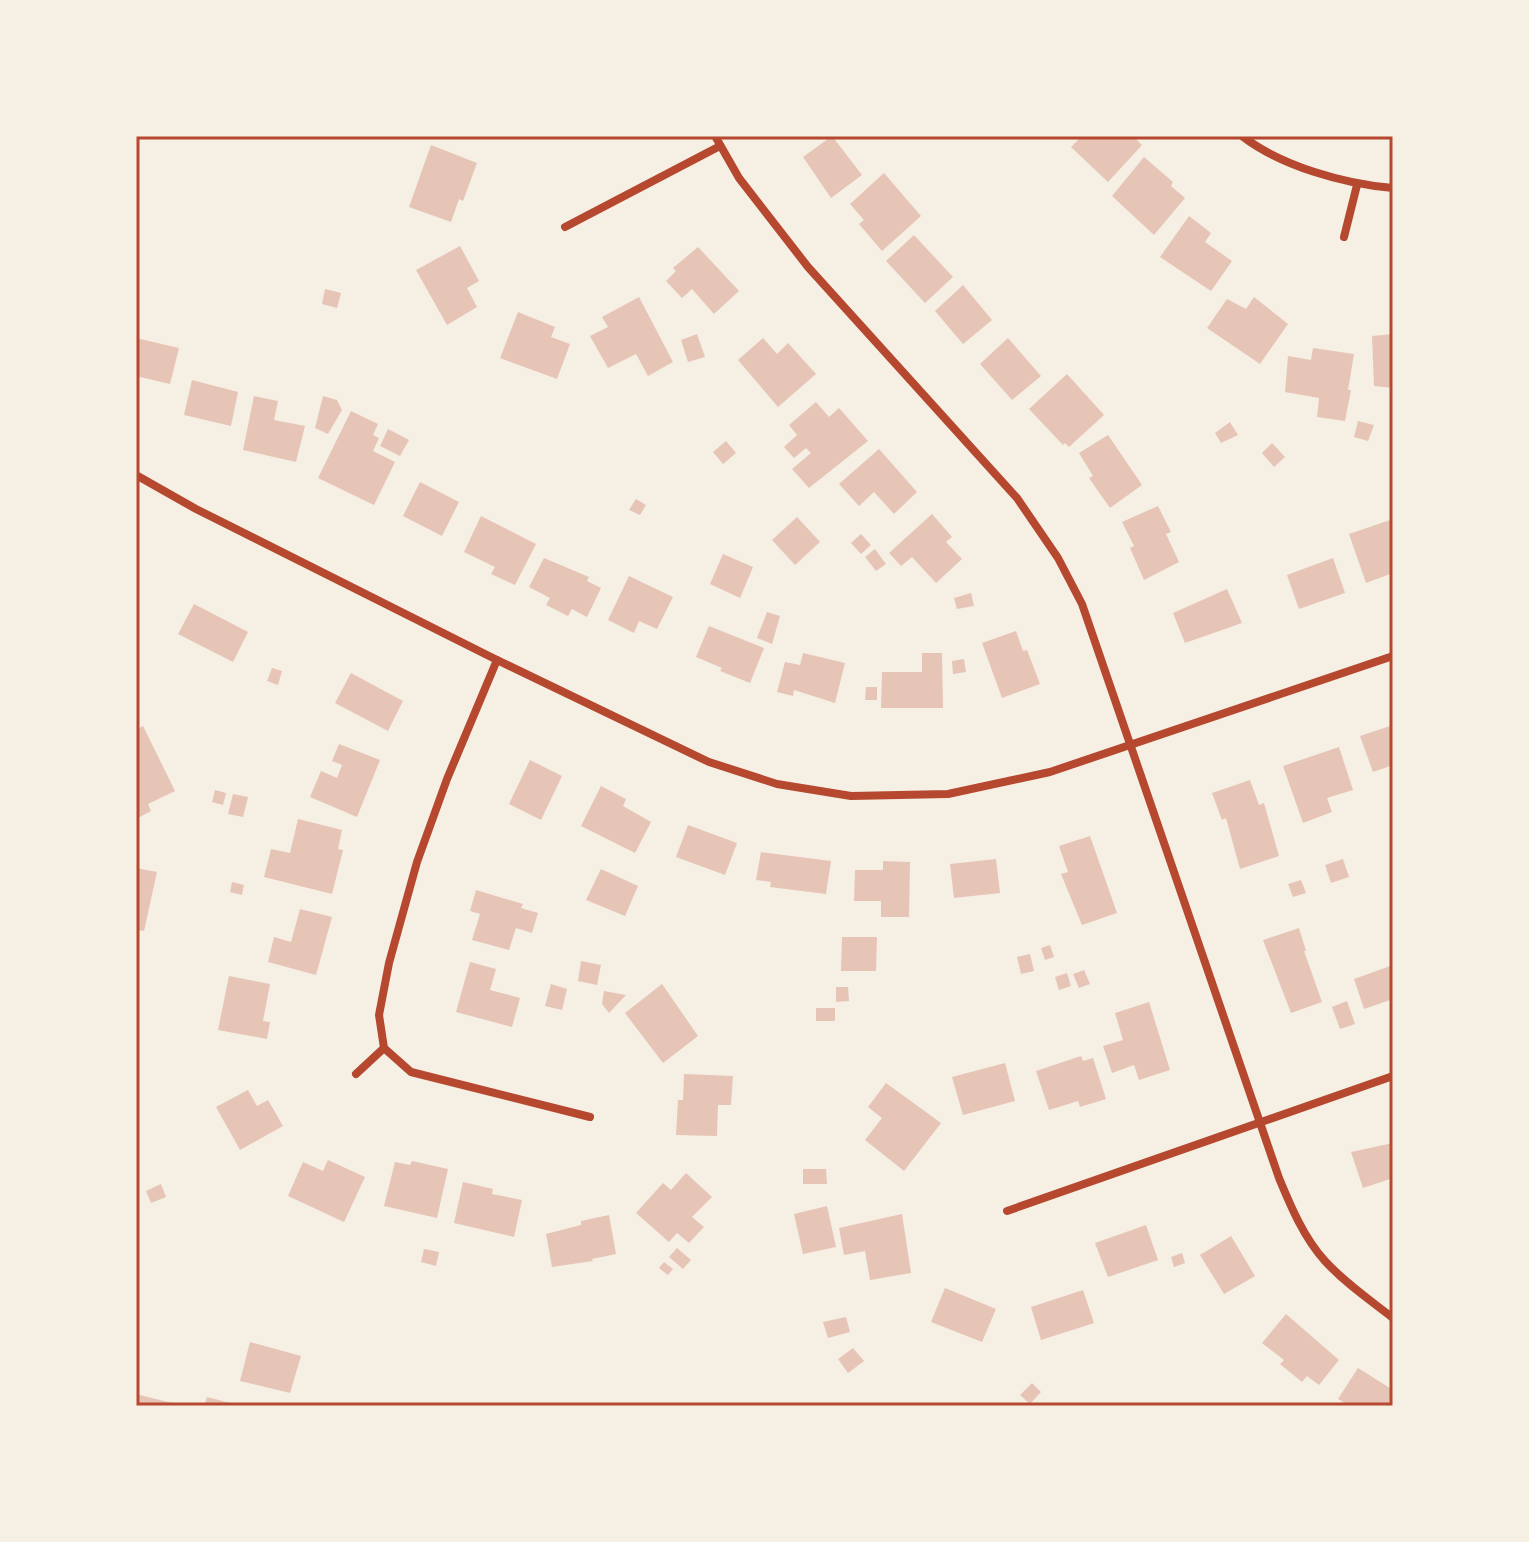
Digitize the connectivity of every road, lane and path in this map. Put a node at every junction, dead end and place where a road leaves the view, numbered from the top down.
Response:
1 (715, 136) edge
2 (1242, 136) edge
3 (720, 146) junction
4 (1357, 185) junction
5 (1393, 188) edge
6 (565, 227) dead end
7 (1344, 237) dead end
8 (136, 475) edge
9 (1393, 656) edge
10 (497, 660) junction
11 (1130, 744) junction
12 (384, 1048) junction
13 (356, 1074) dead end
14 (1393, 1076) edge
15 (590, 1117) dead end
16 (1260, 1121) junction
17 (1007, 1211) dead end
18 (1393, 1318) edge

1 - 3 street
2 - 4 street
3 - 6 street
3 - 11 street
4 - 5 street
4 - 7 street
8 - 10 street
9 - 11 street
10 - 11 street
10 - 12 street
11 - 16 street
12 - 13 street
12 - 15 street
14 - 16 street
16 - 17 street
16 - 18 street

